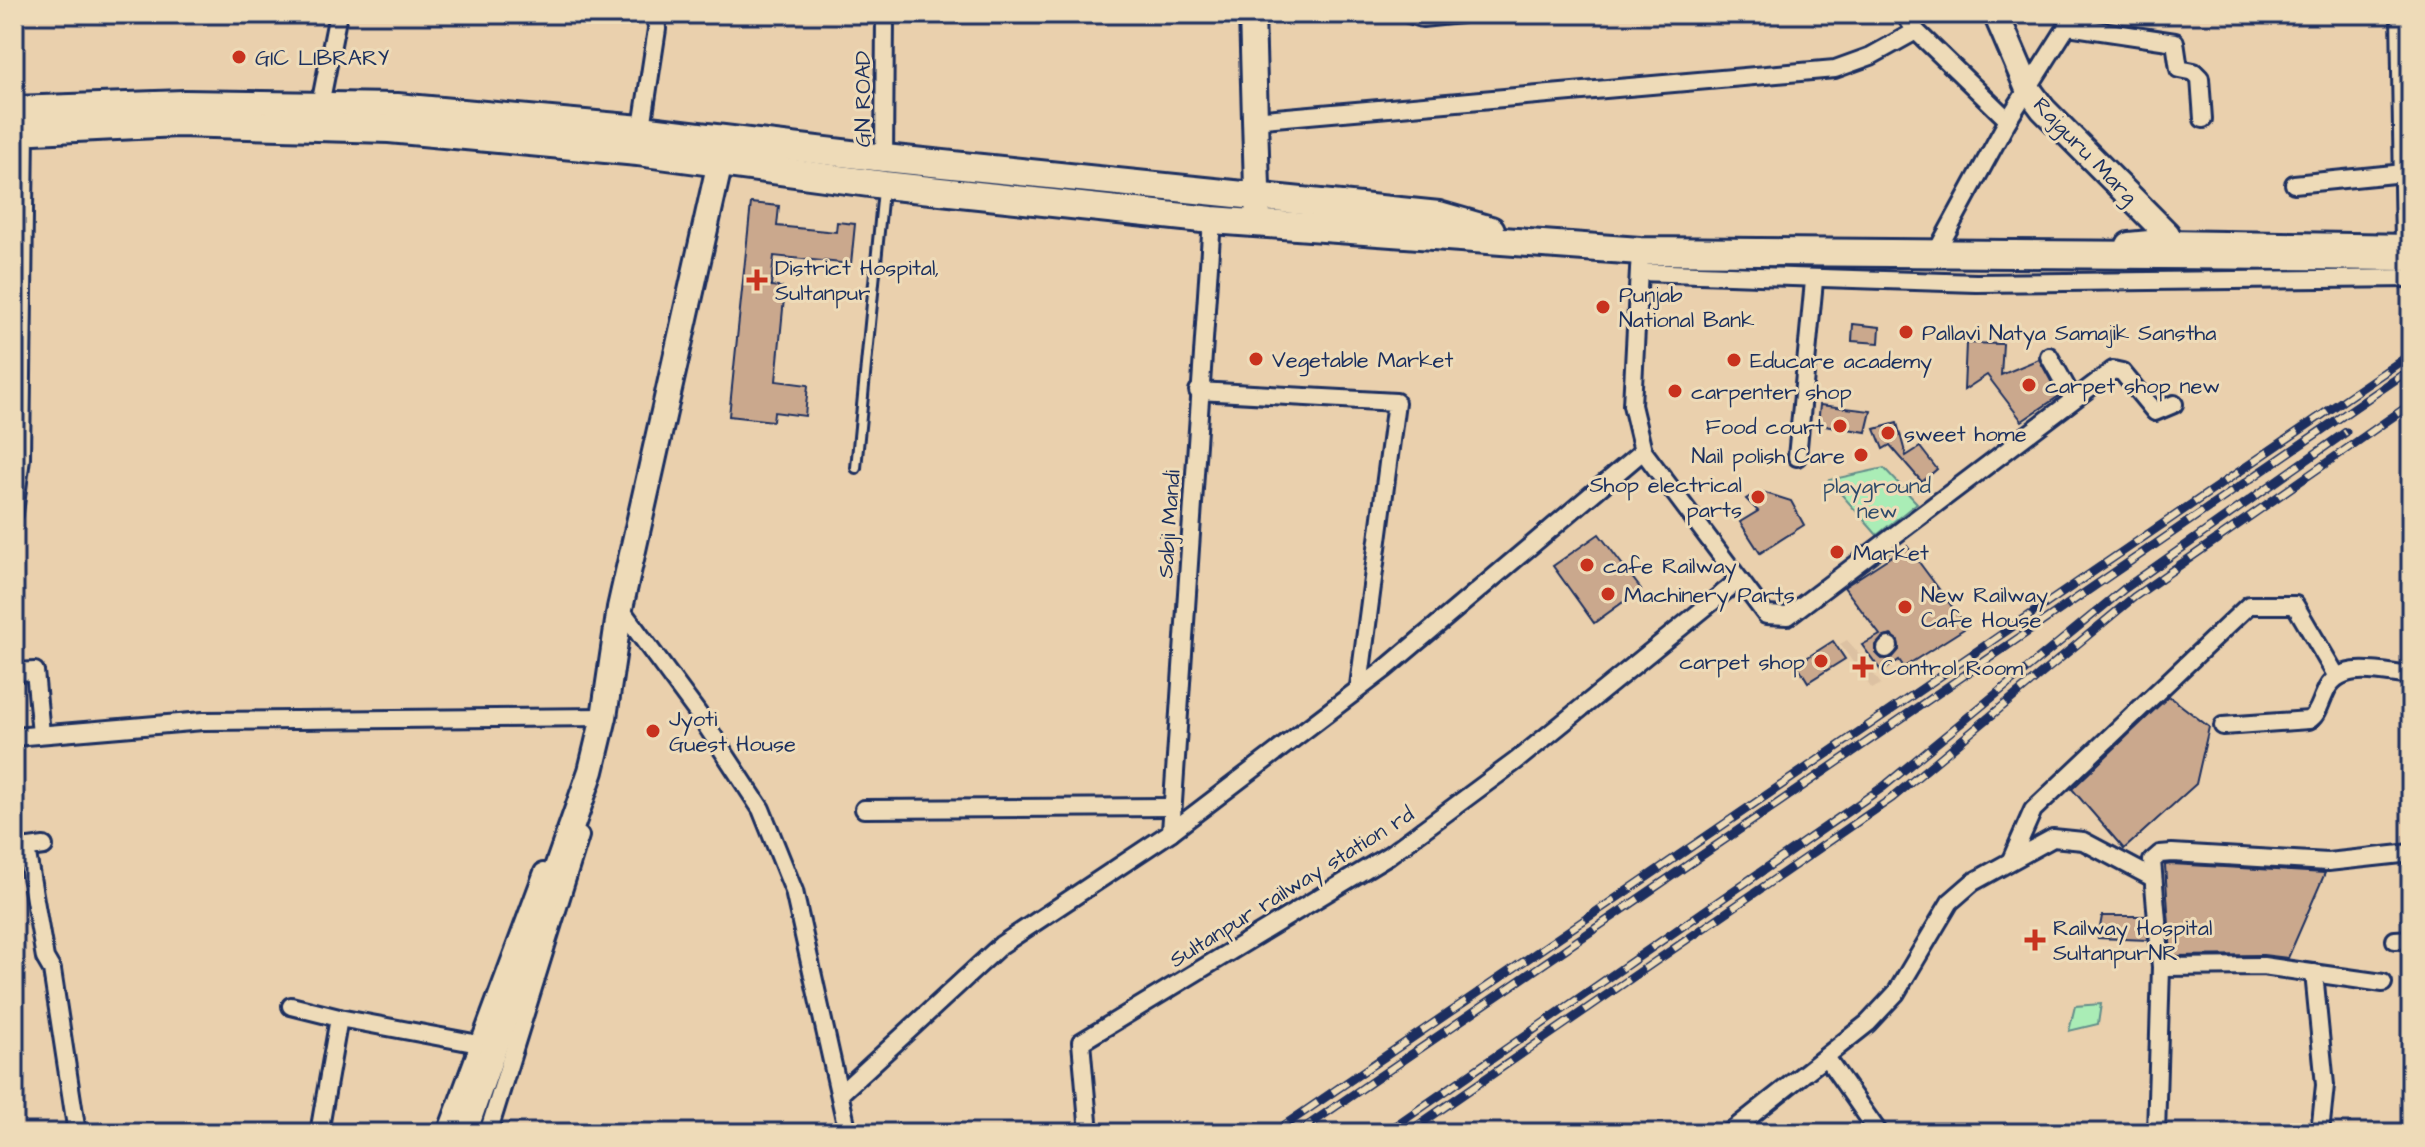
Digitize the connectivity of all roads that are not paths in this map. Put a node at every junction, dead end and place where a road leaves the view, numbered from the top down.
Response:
1 (338, 14) edge
2 (656, 14) edge
3 (885, 14) edge
4 (1252, 14) edge
5 (1409, 14) edge
6 (1461, 14) edge
7 (1904, 14) edge
8 (1996, 14) edge
9 (2400, 14) edge
10 (2072, 20) edge
11 (1916, 31) junction
12 (2028, 89) junction
13 (318, 115) junction
14 (2203, 119) dead end
15 (1253, 120) junction
16 (2008, 120) junction
17 (18, 124) edge
18 (640, 141) junction
19 (884, 158) junction
20 (720, 162) junction
21 (2404, 173) junction
22 (2294, 184) dead end
23 (884, 185) junction
24 (1257, 196) junction
25 (1212, 220) junction
26 (1258, 223) junction
27 (2166, 237) junction
28 (1529, 241) junction
29 (1940, 245) junction
30 (2409, 248) edge
31 (1644, 259) junction
32 (2411, 278) edge
33 (1814, 281) junction
34 (2049, 356) dead end
35 (1198, 391) junction
36 (2073, 399) junction
37 (2174, 404) dead end
38 (1643, 451) junction
39 (1797, 457) dead end
40 (856, 468) dead end
41 (14, 513) edge
42 (1739, 580) junction
43 (620, 608) junction
44 (14, 672) edge
45 (2336, 675) junction
46 (2411, 676) edge
47 (1359, 686) junction
48 (604, 717) junction
49 (2223, 726) dead end
50 (41, 734) junction
51 (14, 737) edge
52 (591, 771) junction
53 (1172, 807) junction
54 (864, 809) dead end
55 (1171, 832) junction
56 (44, 846) dead end
57 (20, 849) edge
58 (2411, 853) edge
59 (2011, 860) junction
60 (2151, 877) junction
61 (2161, 967) junction
62 (2314, 973) junction
63 (2383, 983) dead end
64 (291, 1006) dead end
65 (339, 1018) junction
66 (479, 1044) junction
67 (1826, 1057) junction
68 (840, 1094) junction
69 (77, 1133) edge
70 (319, 1133) edge
71 (446, 1133) edge
72 (464, 1133) edge
73 (488, 1133) edge
74 (848, 1133) edge
75 (1089, 1133) edge
76 (1729, 1133) edge
77 (1879, 1133) edge
78 (2156, 1133) edge
79 (2320, 1133) edge

1 - 13 street
2 - 18 street
3 - 19 street, GN ROAD
4 - 15 street
5 - 6 street
7 - 11 street
8 - 12 street, Rajguru Marg
9 - 21 street
10 - 12 street
10 - 14 street
11 - 15 street
11 - 16 street
12 - 16 street
12 - 27 street, Rajguru Marg
13 - 17 main road
13 - 18 main road
15 - 24 street
16 - 29 street
17 - 41 street
18 - 19 main road
18 - 20 main road
19 - 23 street, GN ROAD
19 - 24 main road
20 - 23 main road
20 - 43 street
21 - 22 street
21 - 30 street
23 - 25 main road
23 - 40 lane
24 - 26 street
24 - 28 main road
25 - 26 main road
25 - 35 street, Sabji Mandi
26 - 28 main road
27 - 29 street
27 - 30 street
28 - 31 main road
29 - 31 street
30 - 31 main road
31 - 33 street
31 - 38 street
32 - 33 street
33 - 39 street
34 - 36 street
35 - 47 street
35 - 53 street, Sabji Mandi
36 - 37 street
36 - 42 street
38 - 42 street
38 - 47 street
42 - 75 street, Sultanpur railway station rd
43 - 48 street
43 - 68 street
44 - 50 street
45 - 46 street
45 - 49 street
45 - 59 street
47 - 55 street
48 - 50 street
48 - 52 street
50 - 51 street
52 - 66 street
52 - 72 street
52 - 73 street
53 - 54 street
53 - 55 street, Sabji Mandi
55 - 68 street
56 - 57 street
57 - 69 street
58 - 60 street
59 - 60 street
59 - 67 street
60 - 61 street
61 - 62 street
61 - 78 street
62 - 63 street
62 - 79 street
64 - 65 street
65 - 66 street
65 - 70 street
66 - 71 street
67 - 76 street
67 - 77 street
68 - 74 street

